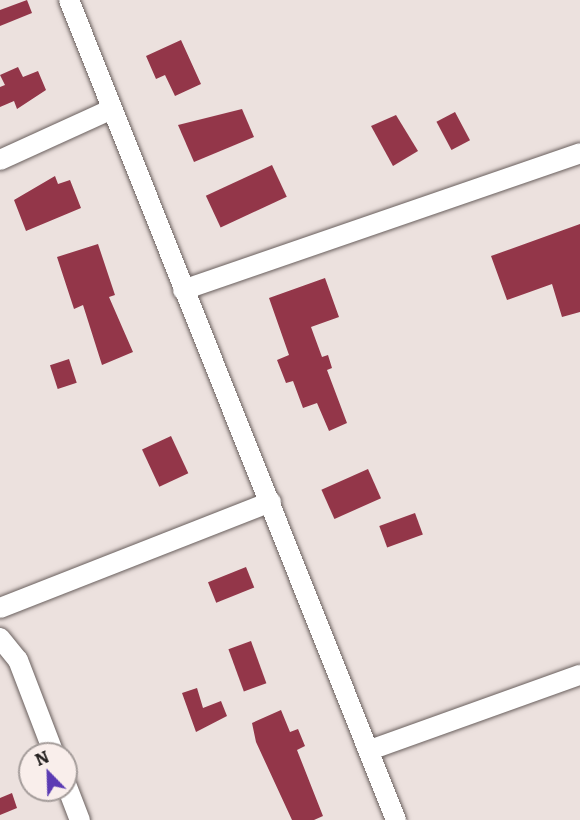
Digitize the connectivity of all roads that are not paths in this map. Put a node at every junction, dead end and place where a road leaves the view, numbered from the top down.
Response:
1 (69, 0) edge
2 (112, 109) junction
3 (580, 153) edge
4 (0, 160) edge
5 (183, 290) junction
6 (271, 502) junction
7 (0, 608) edge
8 (0, 638) edge
9 (580, 675) edge
10 (49, 742) edge
11 (370, 750) junction
12 (73, 802) edge
13 (80, 820) edge
14 (396, 820) edge

1 - 2 street
2 - 4 street
2 - 5 street
3 - 5 street
5 - 6 street
6 - 7 street
6 - 11 street
8 - 10 street
9 - 11 street
11 - 14 street
12 - 13 street

